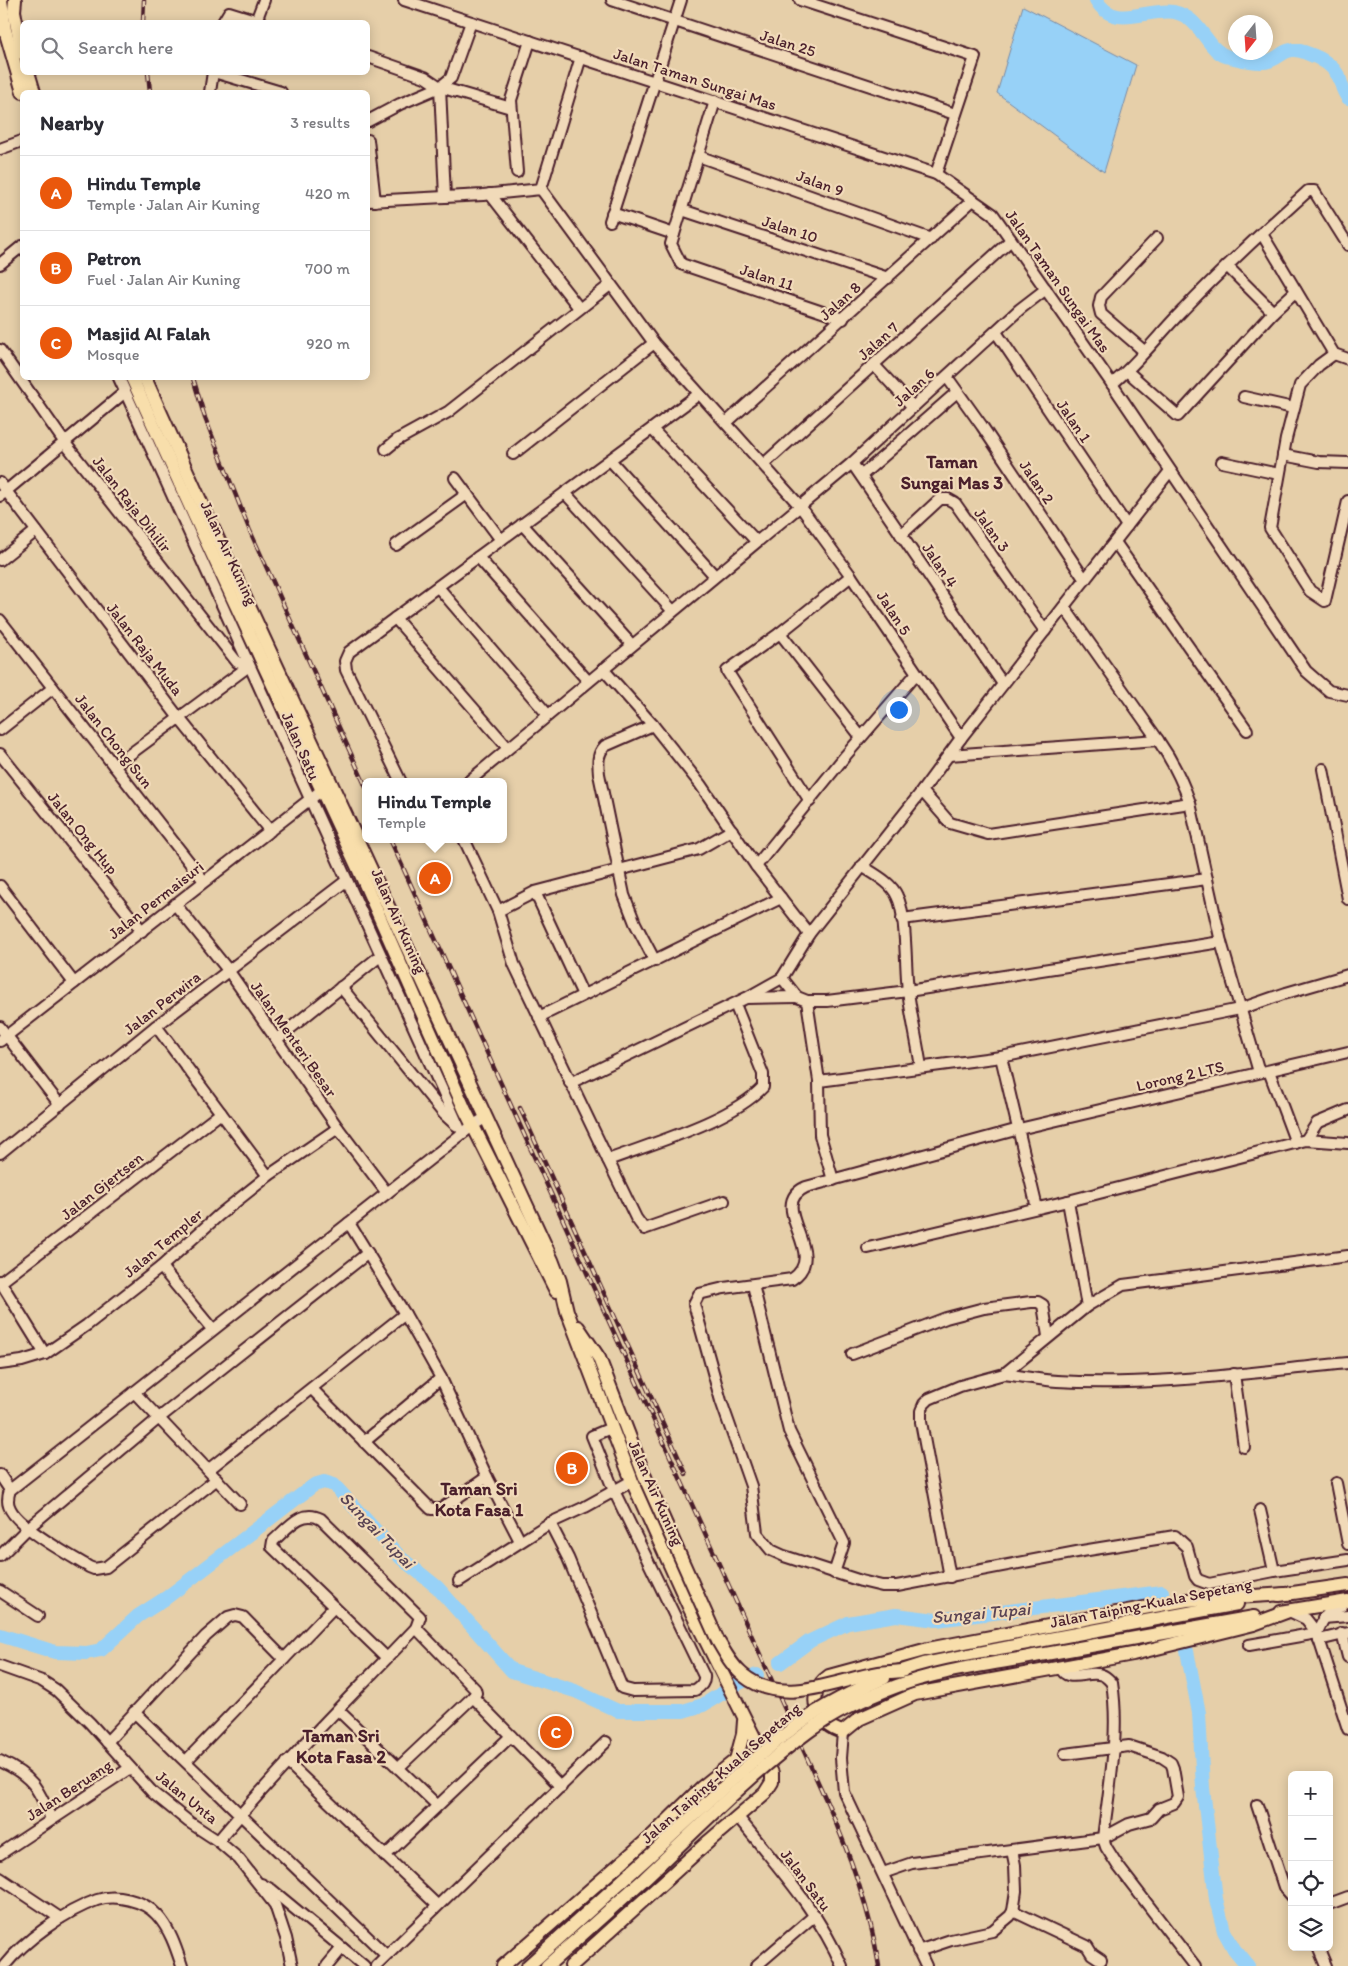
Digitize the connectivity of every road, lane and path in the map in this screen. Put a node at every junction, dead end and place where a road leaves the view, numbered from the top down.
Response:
1 (264, 0) edge
2 (404, 0) edge
3 (681, 0) edge
4 (800, 0) edge
5 (616, 1) edge
6 (7, 4) edge
7 (224, 20) edge
8 (253, 20) edge
9 (259, 20) edge
10 (674, 21) junction
11 (471, 22) junction
12 (2, 27) edge
13 (530, 41) junction
14 (20, 46) edge
15 (370, 57) edge
16 (581, 57) junction
17 (29, 75) edge
18 (213, 75) edge
19 (224, 75) edge
20 (654, 81) junction
21 (440, 87) junction
22 (22, 90) edge
23 (33, 90) edge
24 (210, 90) edge
25 (274, 90) edge
26 (715, 101) junction
27 (511, 108) junction
28 (955, 114) junction
29 (370, 120) edge
30 (20, 142) edge
31 (0, 149) edge
32 (698, 156) junction
33 (517, 172) dead end
34 (936, 174) junction
35 (370, 181) edge
36 (541, 189) junction
37 (490, 194) junction
38 (445, 197) junction
39 (973, 200) junction
40 (371, 201) edge
41 (682, 210) junction
42 (674, 234) junction
43 (1262, 234) junction
44 (1157, 238) dead end
45 (931, 239) junction
46 (1011, 240) junction
47 (1348, 245) edge
48 (20, 248) edge
49 (0, 264) edge
50 (1227, 266) junction
51 (888, 278) junction
52 (610, 285) junction
53 (1046, 289) junction
54 (1296, 291) junction
55 (579, 308) junction
56 (1273, 312) junction
57 (843, 319) junction
58 (996, 332) junction
59 (654, 343) junction
60 (0, 350) edge
61 (1144, 351) junction
62 (1334, 354) junction
63 (1348, 360) edge
64 (874, 365) junction
65 (1128, 372) junction
66 (947, 377) junction
67 (20, 379) edge
68 (21, 380) edge
69 (120, 380) edge
70 (133, 380) edge
71 (147, 380) edge
72 (1112, 384) junction
73 (125, 392) junction
74 (958, 392) junction
75 (699, 394) junction
76 (1244, 397) dead end
77 (913, 407) junction
78 (1293, 408) junction
79 (726, 422) junction
80 (652, 429) junction
81 (65, 443) junction
82 (386, 449) dead end
83 (513, 454) dead end
84 (1283, 455) junction
85 (610, 460) junction
86 (1222, 462) dead end
87 (852, 463) junction
88 (1348, 463) edge
89 (764, 464) junction
90 (1170, 471) junction
91 (1279, 474) junction
92 (862, 475) junction
93 (455, 478) dead end
94 (2, 490) edge
95 (565, 493) junction
96 (467, 494) junction
97 (1348, 501) edge
98 (800, 506) junction
99 (522, 524) junction
100 (1127, 526) junction
101 (36, 532) junction
102 (901, 535) junction
103 (501, 540) junction
104 (756, 541) junction
105 (1115, 542) junction
106 (396, 546) dead end
107 (478, 557) junction
108 (0, 560) edge
109 (715, 576) junction
110 (851, 576) junction
111 (1085, 580) junction
112 (438, 587) junction
113 (1064, 607) junction
114 (673, 611) junction
115 (395, 618) junction
116 (0, 620) edge
117 (1045, 632) junction
118 (780, 634) junction
119 (632, 645) junction
120 (249, 666) junction
121 (603, 669) junction
122 (916, 674) junction
123 (588, 681) junction
124 (1003, 684) junction
125 (53, 688) junction
126 (1348, 695) edge
127 (548, 714) junction
128 (179, 718) junction
129 (652, 725) junction
130 (0, 730) edge
131 (1247, 730) dead end
132 (861, 737) junction
133 (961, 738) junction
134 (1158, 740) junction
135 (508, 748) junction
136 (0, 754) edge
137 (949, 755) junction
138 (114, 766) junction
139 (1323, 770) dead end
140 (399, 778) edge
141 (473, 778) edge
142 (327, 786) junction
143 (922, 791) junction
144 (309, 800) junction
145 (810, 801) junction
146 (1190, 804) junction
147 (732, 830) junction
148 (270, 831) junction
149 (466, 843) edge
150 (756, 866) junction
151 (862, 866) junction
152 (618, 870) junction
153 (1207, 879) junction
154 (204, 881) junction
155 (346, 881) junction
156 (0, 886) edge
157 (535, 892) junction
158 (781, 898) junction
159 (1348, 899) edge
160 (175, 904) junction
161 (498, 910) junction
162 (902, 919) junction
163 (142, 931) junction
164 (809, 934) junction
165 (1221, 942) junction
166 (380, 956) junction
167 (655, 961) junction
168 (228, 970) junction
169 (1348, 975) edge
170 (782, 978) junction
171 (74, 983) junction
172 (341, 987) junction
173 (908, 991) junction
174 (584, 995) junction
175 (746, 998) junction
176 (802, 999) junction
177 (735, 1004) junction
178 (1240, 1009) junction
179 (539, 1017) junction
180 (156, 1026) junction
181 (0, 1027) edge
182 (3, 1038) edge
183 (277, 1039) junction
184 (1348, 1052) edge
185 (1001, 1058) junction
186 (921, 1067) junction
187 (1264, 1071) junction
188 (819, 1081) junction
189 (570, 1084) junction
190 (60, 1105) junction
191 (1348, 1110) edge
192 (221, 1113) junction
193 (485, 1118) junction
194 (338, 1128) junction
195 (465, 1128) junction
196 (1019, 1129) junction
197 (1301, 1142) junction
198 (1348, 1143) edge
199 (0, 1153) edge
200 (608, 1160) junction
201 (268, 1176) junction
202 (833, 1180) junction
203 (387, 1193) junction
204 (724, 1200) dead end
205 (1068, 1201) junction
206 (1037, 1208) junction
207 (349, 1223) junction
208 (868, 1248) dead end
209 (368, 1253) junction
210 (1348, 1256) edge
211 (161, 1267) junction
212 (0, 1281) edge
213 (753, 1285) junction
214 (1087, 1306) junction
215 (567, 1310) junction
216 (405, 1314) junction
217 (212, 1329) junction
218 (1048, 1336) junction
219 (45, 1354) junction
220 (852, 1354) dead end
221 (1348, 1363) edge
222 (0, 1364) edge
223 (1004, 1374) junction
224 (1234, 1374) junction
225 (441, 1378) junction
226 (312, 1389) junction
227 (134, 1392) junction
228 (159, 1418) junction
229 (610, 1428) junction
230 (364, 1442) junction
231 (1244, 1447) dead end
232 (208, 1470) junction
233 (0, 1476) edge
234 (487, 1477) junction
235 (217, 1479) junction
236 (632, 1481) junction
237 (1336, 1484) dead end
238 (10, 1490) junction
239 (614, 1491) junction
240 (240, 1504) dead end
241 (1260, 1510) dead end
242 (550, 1524) junction
243 (28, 1528) junction
244 (520, 1541) junction
245 (1348, 1544) edge
246 (0, 1556) edge
247 (1348, 1560) edge
248 (1274, 1571) junction
249 (834, 1573) junction
250 (950, 1577) junction
251 (459, 1581) dead end
252 (1348, 1585) edge
253 (0, 1591) edge
254 (1286, 1594) junction
255 (1348, 1603) edge
256 (334, 1607) junction
257 (1289, 1610) junction
258 (38, 1616) dead end
259 (1348, 1616) edge
260 (1323, 1618) junction
261 (416, 1628) junction
262 (1345, 1633) edge
263 (1318, 1636) junction
264 (1249, 1645) dead end
265 (1348, 1657) edge
266 (284, 1658) junction
267 (387, 1658) junction
268 (0, 1666) edge
269 (1060, 1666) junction
270 (902, 1671) junction
271 (474, 1697) junction
272 (338, 1710) junction
273 (134, 1712) junction
274 (741, 1715) junction
275 (1348, 1730) edge
276 (843, 1732) junction
277 (511, 1736) junction
278 (107, 1742) junction
279 (606, 1742) dead end
280 (1115, 1747) junction
281 (1065, 1754) dead end
282 (736, 1760) junction
283 (0, 1761) edge
284 (186, 1761) junction
285 (766, 1761) junction
286 (286, 1762) junction
287 (130, 1768) junction
288 (398, 1768) junction
289 (561, 1787) junction
290 (702, 1788) junction
291 (437, 1805) junction
292 (1257, 1805) dead end
293 (241, 1815) junction
294 (51, 1819) junction
295 (735, 1820) junction
296 (1103, 1838) junction
297 (218, 1840) junction
298 (1012, 1850) junction
299 (0, 1854) edge
300 (386, 1856) junction
301 (883, 1873) junction
302 (639, 1875) junction
303 (0, 1878) edge
304 (259, 1883) junction
305 (1288, 1892) edge
306 (1348, 1897) edge
307 (1333, 1903) edge
308 (275, 1905) junction
309 (437, 1905) junction
310 (1013, 1911) junction
311 (301, 1914) junction
312 (815, 1915) junction
313 (60, 1918) junction
314 (342, 1948) junction
315 (918, 1951) junction
316 (1320, 1951) edge
317 (386, 1955) junction
318 (1101, 1960) dead end
319 (6, 1965) edge
320 (182, 1966) edge
321 (292, 1966) edge
322 (327, 1966) edge
323 (364, 1966) edge
324 (376, 1966) edge
325 (503, 1966) edge
326 (528, 1966) edge
327 (547, 1966) edge
328 (571, 1966) edge
329 (756, 1966) edge
330 (842, 1966) edge
331 (926, 1966) edge
332 (1195, 1966) edge
333 (1326, 1966) edge

1 - 9 street
2 - 11 street, Jalan Taman Sungai Mas
3 - 10 street
4 - 28 street
5 - 10 street, Jalan 25
6 - 12 main road
6 - 14 main road
7 - 8 street
10 - 20 street
10 - 28 street, Jalan 25
11 - 13 street, Jalan Taman Sungai Mas
11 - 21 street
12 - 22 main road
13 - 16 street, Jalan Taman Sungai Mas
13 - 27 street
15 - 21 street
16 - 20 street, Jalan Taman Sungai Mas
16 - 36 street
17 - 23 main road
18 - 24 street
19 - 25 street
20 - 26 street, Jalan Taman Sungai Mas
20 - 42 street
21 - 27 street
21 - 29 street
21 - 38 street
26 - 32 street
26 - 34 street, Jalan Taman Sungai Mas
27 - 33 street
28 - 34 street
30 - 31 street
32 - 41 street
32 - 45 street, Jalan 9
34 - 39 street, Jalan Taman Sungai Mas
35 - 40 street
36 - 37 street
36 - 52 street, Jalan 5
37 - 38 street
37 - 55 street
38 - 40 street
39 - 45 street, Jalan 8
39 - 46 street, Jalan Taman Sungai Mas
41 - 42 street
41 - 51 street, Jalan 10
42 - 57 street, Jalan 11
43 - 47 street
43 - 50 street
43 - 54 street
44 - 61 street
45 - 51 street, Jalan 8
46 - 53 street, Jalan Taman Sungai Mas
46 - 64 street, Jalan 7
48 - 49 street
50 - 56 street
50 - 61 street
51 - 57 street, Jalan 8
52 - 55 street
52 - 59 street, Jalan 5
53 - 58 street, Jalan 6
53 - 72 street, Jalan Taman Sungai Mas
54 - 56 street
54 - 62 street
55 - 82 street
56 - 65 street
57 - 79 street, Jalan 8
58 - 66 street, Jalan 6
58 - 100 street, Jalan 1
59 - 75 street, Jalan 5
59 - 83 street
60 - 67 street, Jalan Raja Dihilir
61 - 65 street
62 - 63 street
62 - 78 street
64 - 77 street
64 - 89 street, Jalan 7
65 - 72 street
66 - 74 street, Jalan 2
66 - 77 street, Jalan 6
68 - 81 street, Jalan Raja Dihilir
69 - 73 street, Jalan Satu
70 - 142 main road, Jalan Air Kuning
71 - 142 main road, Jalan Air Kuning
72 - 90 street, Jalan Taman Sungai Mas
73 - 81 street
73 - 120 street, Jalan Satu
74 - 92 street
74 - 111 street, Jalan 2
75 - 79 street, Jalan 5
75 - 80 street
76 - 78 street
77 - 87 street, Jalan 6
78 - 84 street
79 - 89 street, Jalan 5
80 - 85 street
80 - 104 street
81 - 94 street
81 - 120 street, Jalan Raja Dihilir
84 - 88 street
84 - 91 street
85 - 95 street
85 - 109 street
86 - 91 street
87 - 92 street, Jalan 4
87 - 98 street, Jalan 6
89 - 98 street, Jalan 5
90 - 100 street
90 - 126 street, Jalan Taman Sungai Mas
91 - 97 street
92 - 102 street, Jalan 4
93 - 96 street
94 - 101 street, Jalan Raja Muda
95 - 99 street
95 - 114 street
96 - 103 street
96 - 106 street
98 - 104 street, Jalan 6
98 - 110 street, Jalan 5
99 - 103 street
99 - 119 street
100 - 105 street
101 - 108 street
101 - 128 street, Jalan Raja Muda
102 - 117 street, Jalan 3
102 - 124 street, Jalan 4
103 - 107 street
104 - 109 street, Jalan 6
105 - 111 street
105 - 131 street
107 - 112 street
107 - 123 street
109 - 114 street, Jalan 6
110 - 118 street
110 - 122 street, Jalan 5
111 - 113 street
112 - 115 street
112 - 127 street
113 - 117 street
113 - 134 street
114 - 119 street, Jalan 6
115 - 135 street
115 - 140 street
116 - 125 street, Jalan Chong Sun
117 - 124 street
118 - 132 street
118 - 145 street
119 - 121 street, Jalan 6
120 - 128 street
120 - 144 street, Jalan Satu
121 - 123 street, Jalan 6
121 - 129 street
122 - 132 street
122 - 133 street, Jalan 5
123 - 127 street, Jalan 6
124 - 133 street
125 - 130 street
125 - 138 street, Jalan Chong Sun
127 - 135 street, Jalan 6
128 - 138 street
128 - 148 street, Jalan Raja Muda
129 - 147 street
129 - 152 street
132 - 145 street
133 - 137 street
134 - 137 street
134 - 146 street
135 - 141 street, Jalan 6
136 - 163 street, Jalan Ong Hup
137 - 143 street
138 - 154 street, Jalan Chong Sun
139 - 159 street
142 - 144 street, Jalan Permaisuri
142 - 193 main road, Jalan Air Kuning
142 - 195 main road, Jalan Air Kuning
143 - 146 street
143 - 151 street
144 - 148 street, Jalan Permaisuri
144 - 155 street, Jalan Satu
145 - 150 street
146 - 153 street
147 - 150 street
147 - 152 street
148 - 154 street, Jalan Permaisuri
149 - 161 street
150 - 158 street
151 - 162 street
151 - 164 street
152 - 157 street
152 - 167 street
153 - 162 street
153 - 165 street
154 - 160 street, Jalan Permaisuri
155 - 166 street, Jalan Satu
155 - 168 street, Jalan Perwira
156 - 171 street
157 - 161 street
157 - 174 street
158 - 164 street
158 - 167 street
160 - 163 street, Jalan Permaisuri
160 - 168 street, Jalan Menteri Besar
161 - 179 street
162 - 173 street
163 - 171 street, Jalan Permaisuri
164 - 170 street
165 - 173 street
165 - 178 street
166 - 172 street
166 - 195 street, Jalan Satu
167 - 174 street
168 - 180 street, Jalan Perwira
168 - 183 street, Jalan Menteri Besar
169 - 178 street
170 - 175 street
170 - 176 street
171 - 182 street, Jalan Permaisuri
172 - 183 street
172 - 195 street
173 - 176 street
173 - 186 street
174 - 179 street
175 - 176 street
175 - 177 street
176 - 188 street
177 - 189 street
177 - 200 street
178 - 185 street
178 - 187 street
179 - 189 street
180 - 190 street, Jalan Perwira
180 - 192 street
181 - 182 street
182 - 190 street
183 - 194 street, Jalan Menteri Besar
184 - 187 street, Lorong 2 LTS
185 - 186 street
185 - 196 street
186 - 188 street
187 - 196 street, Lorong 2 LTS
187 - 197 street
188 - 202 street
189 - 200 street
190 - 199 street, Jalan Perwira
191 - 197 street
192 - 201 street
192 - 212 street, Jalan Gjertsen
193 - 195 street
193 - 215 main road, Jalan Air Kuning
194 - 201 street, Jalan Templer
194 - 203 street, Jalan Menteri Besar
195 - 203 street
195 - 215 main road, Jalan Air Kuning
196 - 202 street, Lorong 2 LTS
196 - 206 street
197 - 198 street
197 - 205 street
200 - 204 street
201 - 211 street, Jalan Templer
202 - 213 street, Lorong 2 LTS
203 - 207 street
205 - 206 street
205 - 214 street
206 - 208 street
207 - 209 street
207 - 217 street
209 - 216 street
209 - 228 street
210 - 214 street
211 - 217 street
211 - 219 street, Jalan Templer
212 - 219 street
213 - 249 street
213 - 249 street
214 - 218 street
215 - 229 main road, Jalan Air Kuning
215 - 270 main road, bridge
216 - 225 street
216 - 226 street
217 - 227 street
218 - 220 street
218 - 223 street
219 - 222 street, Jalan Templer
221 - 224 street
223 - 224 street
223 - 250 street
224 - 231 street
225 - 230 street
225 - 234 street
226 - 230 street
226 - 232 street
227 - 228 street
227 - 238 street
228 - 232 street
228 - 243 street
229 - 236 main road, Jalan Air Kuning
229 - 239 street
230 - 234 street
232 - 235 street
233 - 238 street
234 - 244 street
235 - 240 street
235 - 243 street
236 - 239 street
236 - 274 main road, Jalan Air Kuning
237 - 245 street
238 - 243 street
239 - 242 street
239 - 242 street
241 - 248 street
242 - 244 street
243 - 246 street
244 - 251 street
247 - 248 street
248 - 250 street
249 - 250 street
252 - 254 main road, Jalan Taiping-Kuala Sepetang
253 - 258 street
254 - 270 main road, Jalan Taiping-Kuala Sepetang
254 - 276 main road
255 - 257 main road, Jalan Taiping-Kuala Sepetang
255 - 260 street
256 - 261 street
256 - 266 street
256 - 267 street
257 - 263 street
257 - 269 main road
257 - 302 main road, Jalan Taiping-Kuala Sepetang, bridge
259 - 260 street
260 - 263 street
261 - 267 street
261 - 271 street
262 - 263 street
262 - 265 street
263 - 264 street
263 - 275 street
266 - 273 street
266 - 284 street
267 - 272 street
268 - 278 street, Jalan Unta
269 - 276 main road
269 - 280 street
270 - 302 main road, Jalan Taiping-Kuala Sepetang, bridge
271 - 277 street
271 - 288 street
272 - 286 street
272 - 288 street
273 - 278 street
273 - 284 street
274 - 282 main road
274 - 285 main road, Jalan Air Kuning
276 - 301 street
277 - 289 street
277 - 291 street
278 - 287 street, Jalan Unta
279 - 289 street
280 - 281 street
280 - 296 street
280 - 296 street
282 - 285 main road
282 - 290 main road
283 - 294 street
284 - 293 street
285 - 295 main road
286 - 293 street
286 - 300 street
287 - 294 street, Jalan Beruang
287 - 297 street, Jalan Unta
288 - 291 street
289 - 309 street
290 - 295 main road
290 - 325 main road
291 - 300 street
292 - 305 street
293 - 297 street
293 - 317 street
294 - 299 street, Jalan Beruang
295 - 312 street, Jalan Satu
295 - 328 main road
296 - 298 street
296 - 332 street
297 - 304 street, Jalan Unta
298 - 301 street
298 - 310 street
300 - 309 street
301 - 315 street
302 - 326 main road, Jalan Taiping-Kuala Sepetang
302 - 327 main road, Jalan Taiping-Kuala Sepetang
303 - 313 street
304 - 308 street, Jalan Unta
304 - 311 street
306 - 307 street
308 - 311 street
308 - 321 street, Jalan Unta
309 - 317 street
310 - 315 street
310 - 318 street
311 - 314 street
312 - 329 street
312 - 330 street, Jalan Satu
313 - 319 street
313 - 320 street
314 - 322 street
314 - 323 street
315 - 331 street
316 - 333 street
317 - 324 street

